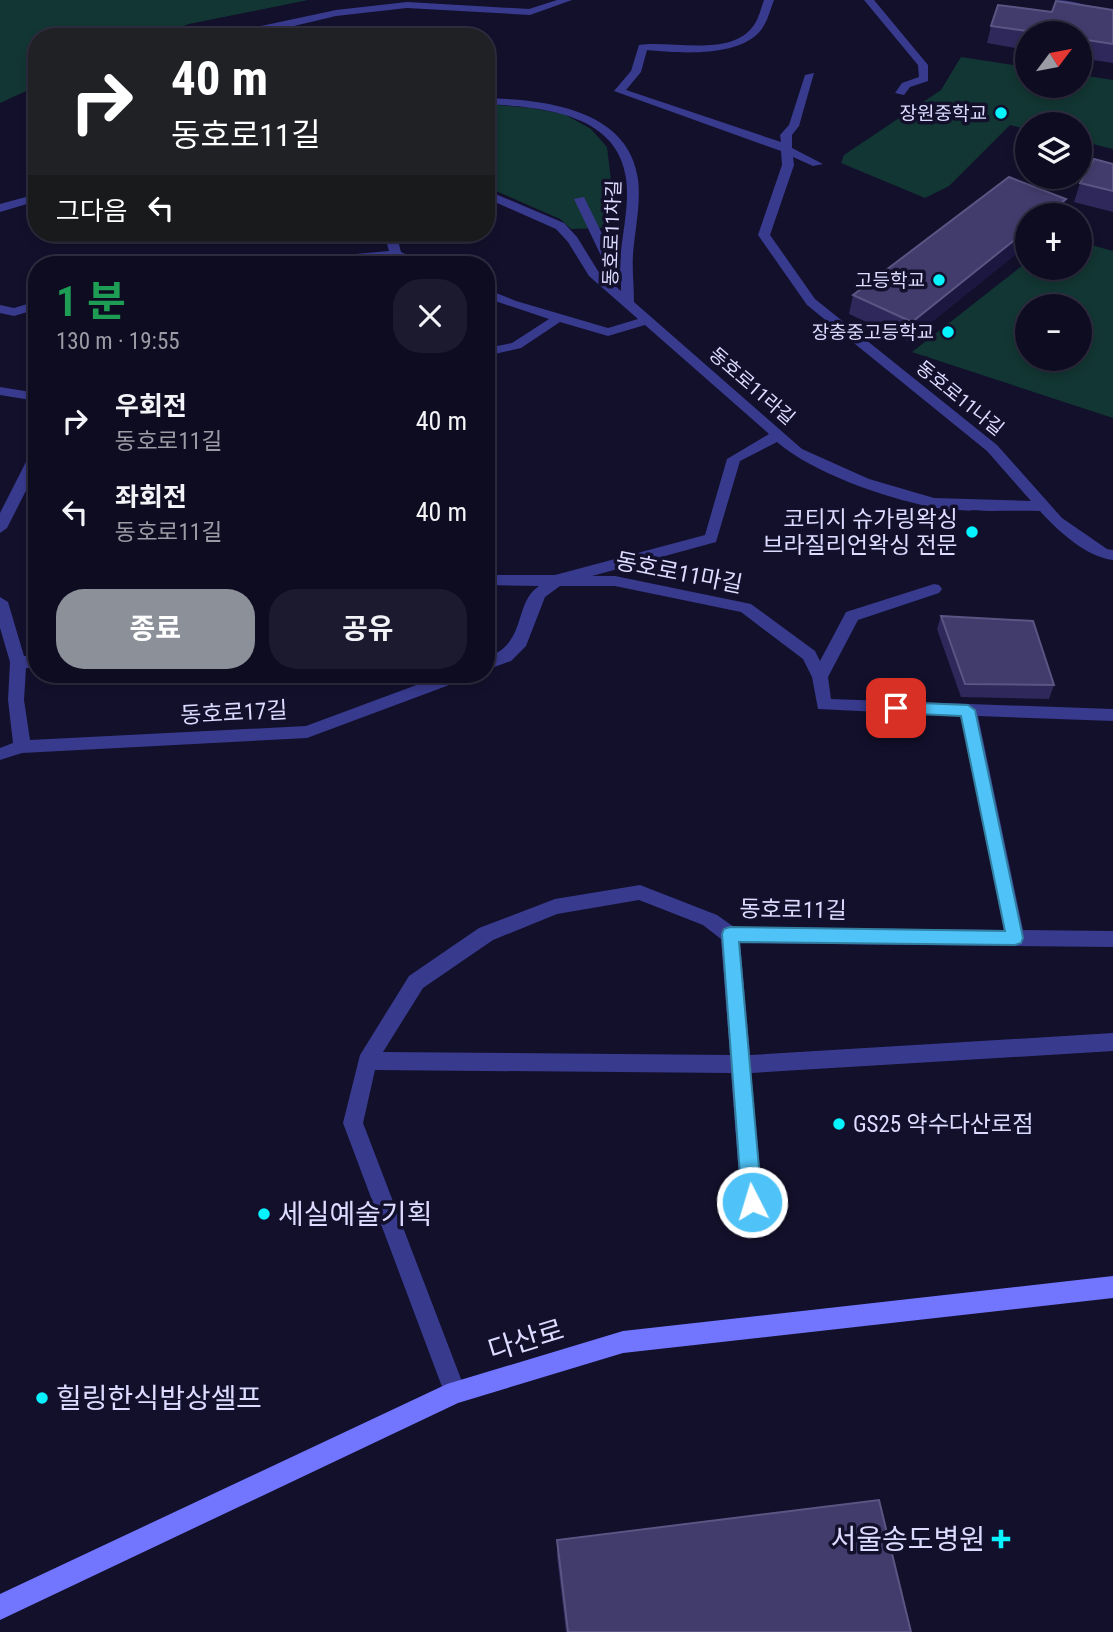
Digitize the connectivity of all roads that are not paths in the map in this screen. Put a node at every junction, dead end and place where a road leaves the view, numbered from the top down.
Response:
1 (567, 0) edge
2 (769, 0) edge
3 (869, 0) edge
4 (1062, 0) edge
5 (1112, 15) edge
6 (265, 28) edge
7 (810, 75) dead end
8 (900, 93) dead end
9 (495, 101) edge
10 (787, 149) junction
11 (817, 164) dead end
12 (495, 197) edge
13 (580, 199) dead end
14 (28, 200) edge
15 (0, 208) edge
16 (393, 242) edge
17 (396, 254) junction
18 (375, 256) edge
19 (401, 256) edge
20 (627, 277) junction
21 (495, 297) edge
22 (628, 302) junction
23 (28, 308) edge
24 (0, 309) edge
25 (559, 317) junction
26 (648, 320) junction
27 (495, 352) edge
28 (0, 391) edge
29 (28, 396) edge
30 (778, 435) junction
31 (28, 472) edge
32 (1042, 506) junction
33 (0, 528) edge
34 (1113, 555) edge
35 (495, 580) edge
36 (556, 580) junction
37 (934, 589) dead end
38 (0, 602) edge
39 (495, 661) edge
40 (18, 662) junction
41 (28, 662) edge
42 (820, 677) junction
43 (437, 683) edge
44 (968, 710) junction
45 (1113, 715) edge
46 (22, 747) junction
47 (0, 754) edge
48 (730, 934) junction
49 (1015, 938) junction
50 (1113, 939) edge
51 (1113, 1042) edge
52 (367, 1060) junction
53 (740, 1064) junction
54 (752, 1202) dead end
55 (1113, 1287) edge
56 (455, 1392) junction
57 (0, 1607) edge

1 - 6 street
2 - 10 street
3 - 8 street
4 - 5 street
7 - 10 street, 동호로11나길
9 - 20 street, 동호로11차길
10 - 11 street
10 - 32 street, 동호로11나길
12 - 22 street, 동호로11라길
13 - 20 street
14 - 15 street
16 - 17 street
17 - 18 street
17 - 19 street
20 - 22 street, 동호로11차길
21 - 25 street
22 - 26 street, 동호로11라길
23 - 24 street
25 - 26 street
25 - 27 street
26 - 30 street, 동호로11라길
28 - 29 street
30 - 32 street, 동호로11라길
30 - 36 street, 동호로11마길
31 - 33 street
32 - 34 street, 동호로11나길
35 - 36 street, 동호로11마길
36 - 39 street
36 - 42 street, 동호로11마길
37 - 42 street
38 - 40 street
40 - 41 street
40 - 46 street
42 - 44 street, 동호로11마길
43 - 46 street, 동호로17길
44 - 45 street
44 - 49 street
46 - 47 street, 동호로17길
48 - 49 street, 동호로11길
48 - 52 street, 동호로11길
48 - 53 street
49 - 50 street, 동호로11길
51 - 53 street
52 - 53 street
52 - 56 street, 동호로11길
53 - 54 street
55 - 56 main road, 다산로
56 - 57 main road, 다산로

